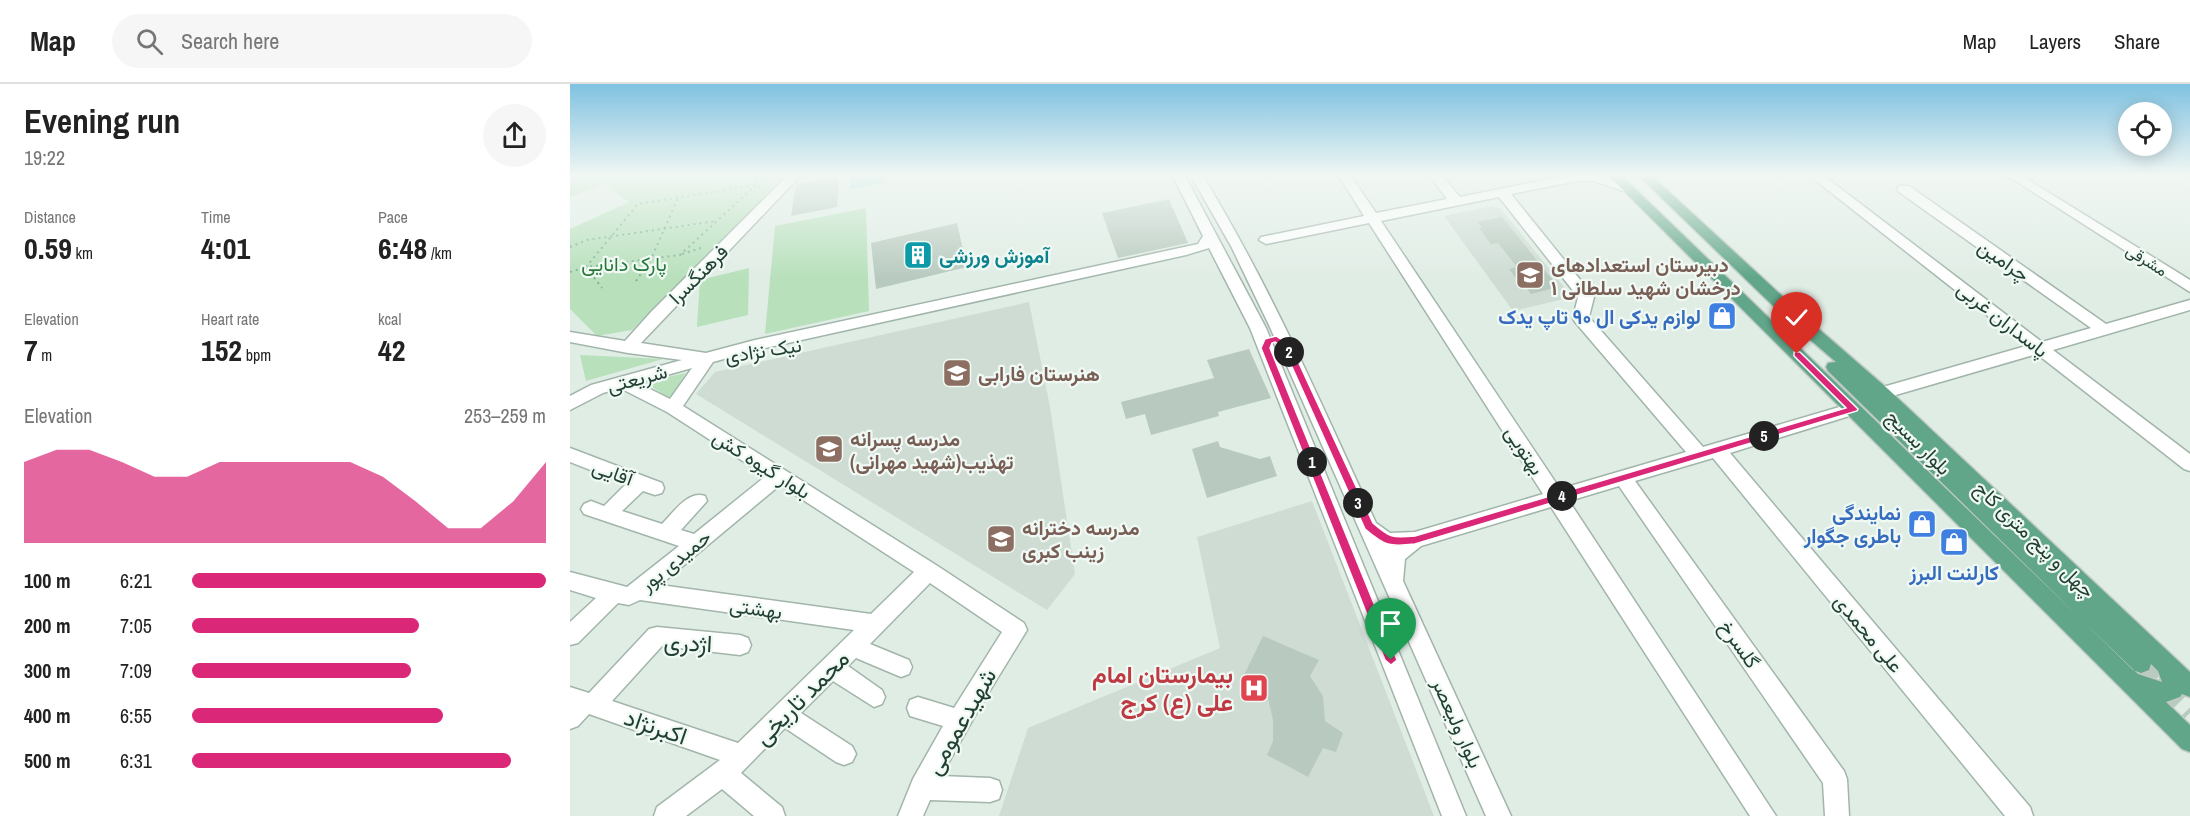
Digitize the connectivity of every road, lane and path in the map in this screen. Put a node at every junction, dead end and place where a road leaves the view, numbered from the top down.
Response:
1 (633, 210) edge
2 (673, 210) edge
3 (729, 210) edge
4 (759, 210) edge
5 (1194, 210) edge
6 (1217, 210) edge
7 (1368, 210) edge
8 (1411, 210) edge
9 (1517, 210) edge
10 (1650, 210) edge
11 (1686, 210) edge
12 (1860, 210) edge
13 (1934, 210) edge
14 (2068, 210) edge
15 (1373, 218) junction
16 (717, 221) junction
17 (664, 230) junction
18 (1230, 233) junction
19 (612, 236) junction
20 (1266, 240) junction
21 (570, 247) edge
22 (1211, 250) junction
23 (651, 259) junction
24 (1245, 260) junction
25 (586, 267) junction
26 (570, 272) edge
27 (636, 281) dead end
28 (2190, 287) edge
29 (602, 288) dead end
30 (2190, 305) edge
31 (1798, 321) junction
32 (1277, 325) junction
33 (1258, 328) junction
34 (2104, 330) junction
35 (570, 336) edge
36 (1286, 346) junction
37 (627, 348) junction
38 (1266, 348) junction
39 (2040, 348) junction
40 (706, 359) junction
41 (623, 382) junction
42 (1882, 393) junction
43 (570, 404) edge
44 (674, 408) junction
45 (1853, 409) junction
46 (1708, 453) junction
47 (570, 455) edge
48 (2190, 464) edge
49 (780, 475) junction
50 (1623, 478) junction
51 (1556, 498) junction
52 (698, 501) dead end
53 (1369, 526) junction
54 (666, 533) junction
55 (1415, 540) junction
56 (696, 543) junction
57 (929, 571) junction
58 (1394, 580) junction
59 (570, 581) edge
60 (638, 591) junction
61 (614, 594) junction
62 (875, 624) junction
63 (1016, 630) joint
64 (570, 636) edge
65 (740, 645) dead end
66 (852, 646) junction
67 (831, 667) junction
68 (901, 667) dead end
69 (2144, 668) junction
70 (2190, 687) edge
71 (874, 697) dead end
72 (580, 705) edge
73 (918, 708) dead end
74 (783, 714) junction
75 (958, 720) junction
76 (2190, 741) edge
77 (844, 754) dead end
78 (742, 756) junction
79 (723, 774) junction
80 (922, 788) junction
81 (990, 790) dead end
82 (666, 816) edge
83 (773, 816) edge
84 (910, 816) edge
85 (1454, 816) edge
86 (1499, 816) edge
87 (1764, 816) edge
88 (1837, 816) edge
89 (2021, 816) edge

1 - 19 path
2 - 17 path
3 - 16 path
4 - 37 street, فرهنگسرا
5 - 22 street, بلوار ولیعصر
6 - 18 street, بلوار ولیعصر
7 - 15 street, بهتویی
8 - 15 street
9 - 46 street, علی محمدی
10 - 45 main road, بلوار بسیج
11 - 31 main road
12 - 39 street, پاسداران غربی
13 - 34 street, چرامین
14 - 28 street, مشرقی
15 - 20 street
15 - 51 street, بهتویی
16 - 17 path
16 - 23 path
17 - 19 path
17 - 23 path
18 - 20 street
18 - 24 street, بلوار ولیعصر
19 - 21 path
19 - 25 path
20 - 24 street
22 - 33 street, بلوار ولیعصر
22 - 40 street, نیک نژادی
23 - 25 path
23 - 27 path
24 - 32 street, بلوار ولیعصر
25 - 26 path
25 - 29 path
30 - 34 street
31 - 42 main road, چهل و پنج متری کاج
31 - 69 main road
32 - 33 street
32 - 36 street, بلوار ولیعصر
33 - 38 street, بلوار ولیعصر
34 - 39 street
35 - 37 street
36 - 38 street
36 - 53 street, بلوار ولیعصر
37 - 40 street
38 - 85 street, بلوار ولیعصر
39 - 42 street
39 - 48 street, پاسداران غربی
40 - 41 street, شریعتی
40 - 44 street
41 - 43 street, شریعتی
41 - 44 street, بلوار گیوه کش
42 - 69 main road, چهل و پنج متری کاج
44 - 49 street, بلوار گیوه کش
45 - 46 street
45 - 69 main road, بلوار بسیج
46 - 50 street
46 - 89 street, علی محمدی
47 - 54 street, آقایی
49 - 56 street, حمیدی پور
49 - 57 street, بلوار گیوه کش
50 - 51 street
50 - 88 street, گلسرخ
51 - 55 street
51 - 87 street, بهتویی
52 - 54 street
53 - 55 street
53 - 58 street, بلوار ولیعصر
54 - 56 street
55 - 58 street
56 - 60 street, حمیدی پور
57 - 62 street, محمد تاریخی
57 - 63 street, بلوار گیوه کش
58 - 86 street, بلوار ولیعصر
59 - 61 street
60 - 61 street, حمیدی پور
60 - 62 street, بهشتی
61 - 64 street, حمیدی پور
62 - 66 street, محمد تاریخی
63 - 75 street, شهیدعمومی
65 - 72 street, اژدری
66 - 67 street, محمد تاریخی
66 - 68 street
67 - 71 street
67 - 74 street, محمد تاریخی
69 - 70 main road, چهل و پنج متری کاج
69 - 76 main road, بلوار بسیج
72 - 78 street, اکبرنژاد
73 - 75 street
74 - 77 street
74 - 78 street, محمد تاریخی
75 - 80 street, شهیدعمومی
78 - 79 street, محمد تاریخی
79 - 82 street, محمد تاریخی
79 - 83 street
80 - 81 street
80 - 84 street, شهیدعمومی

